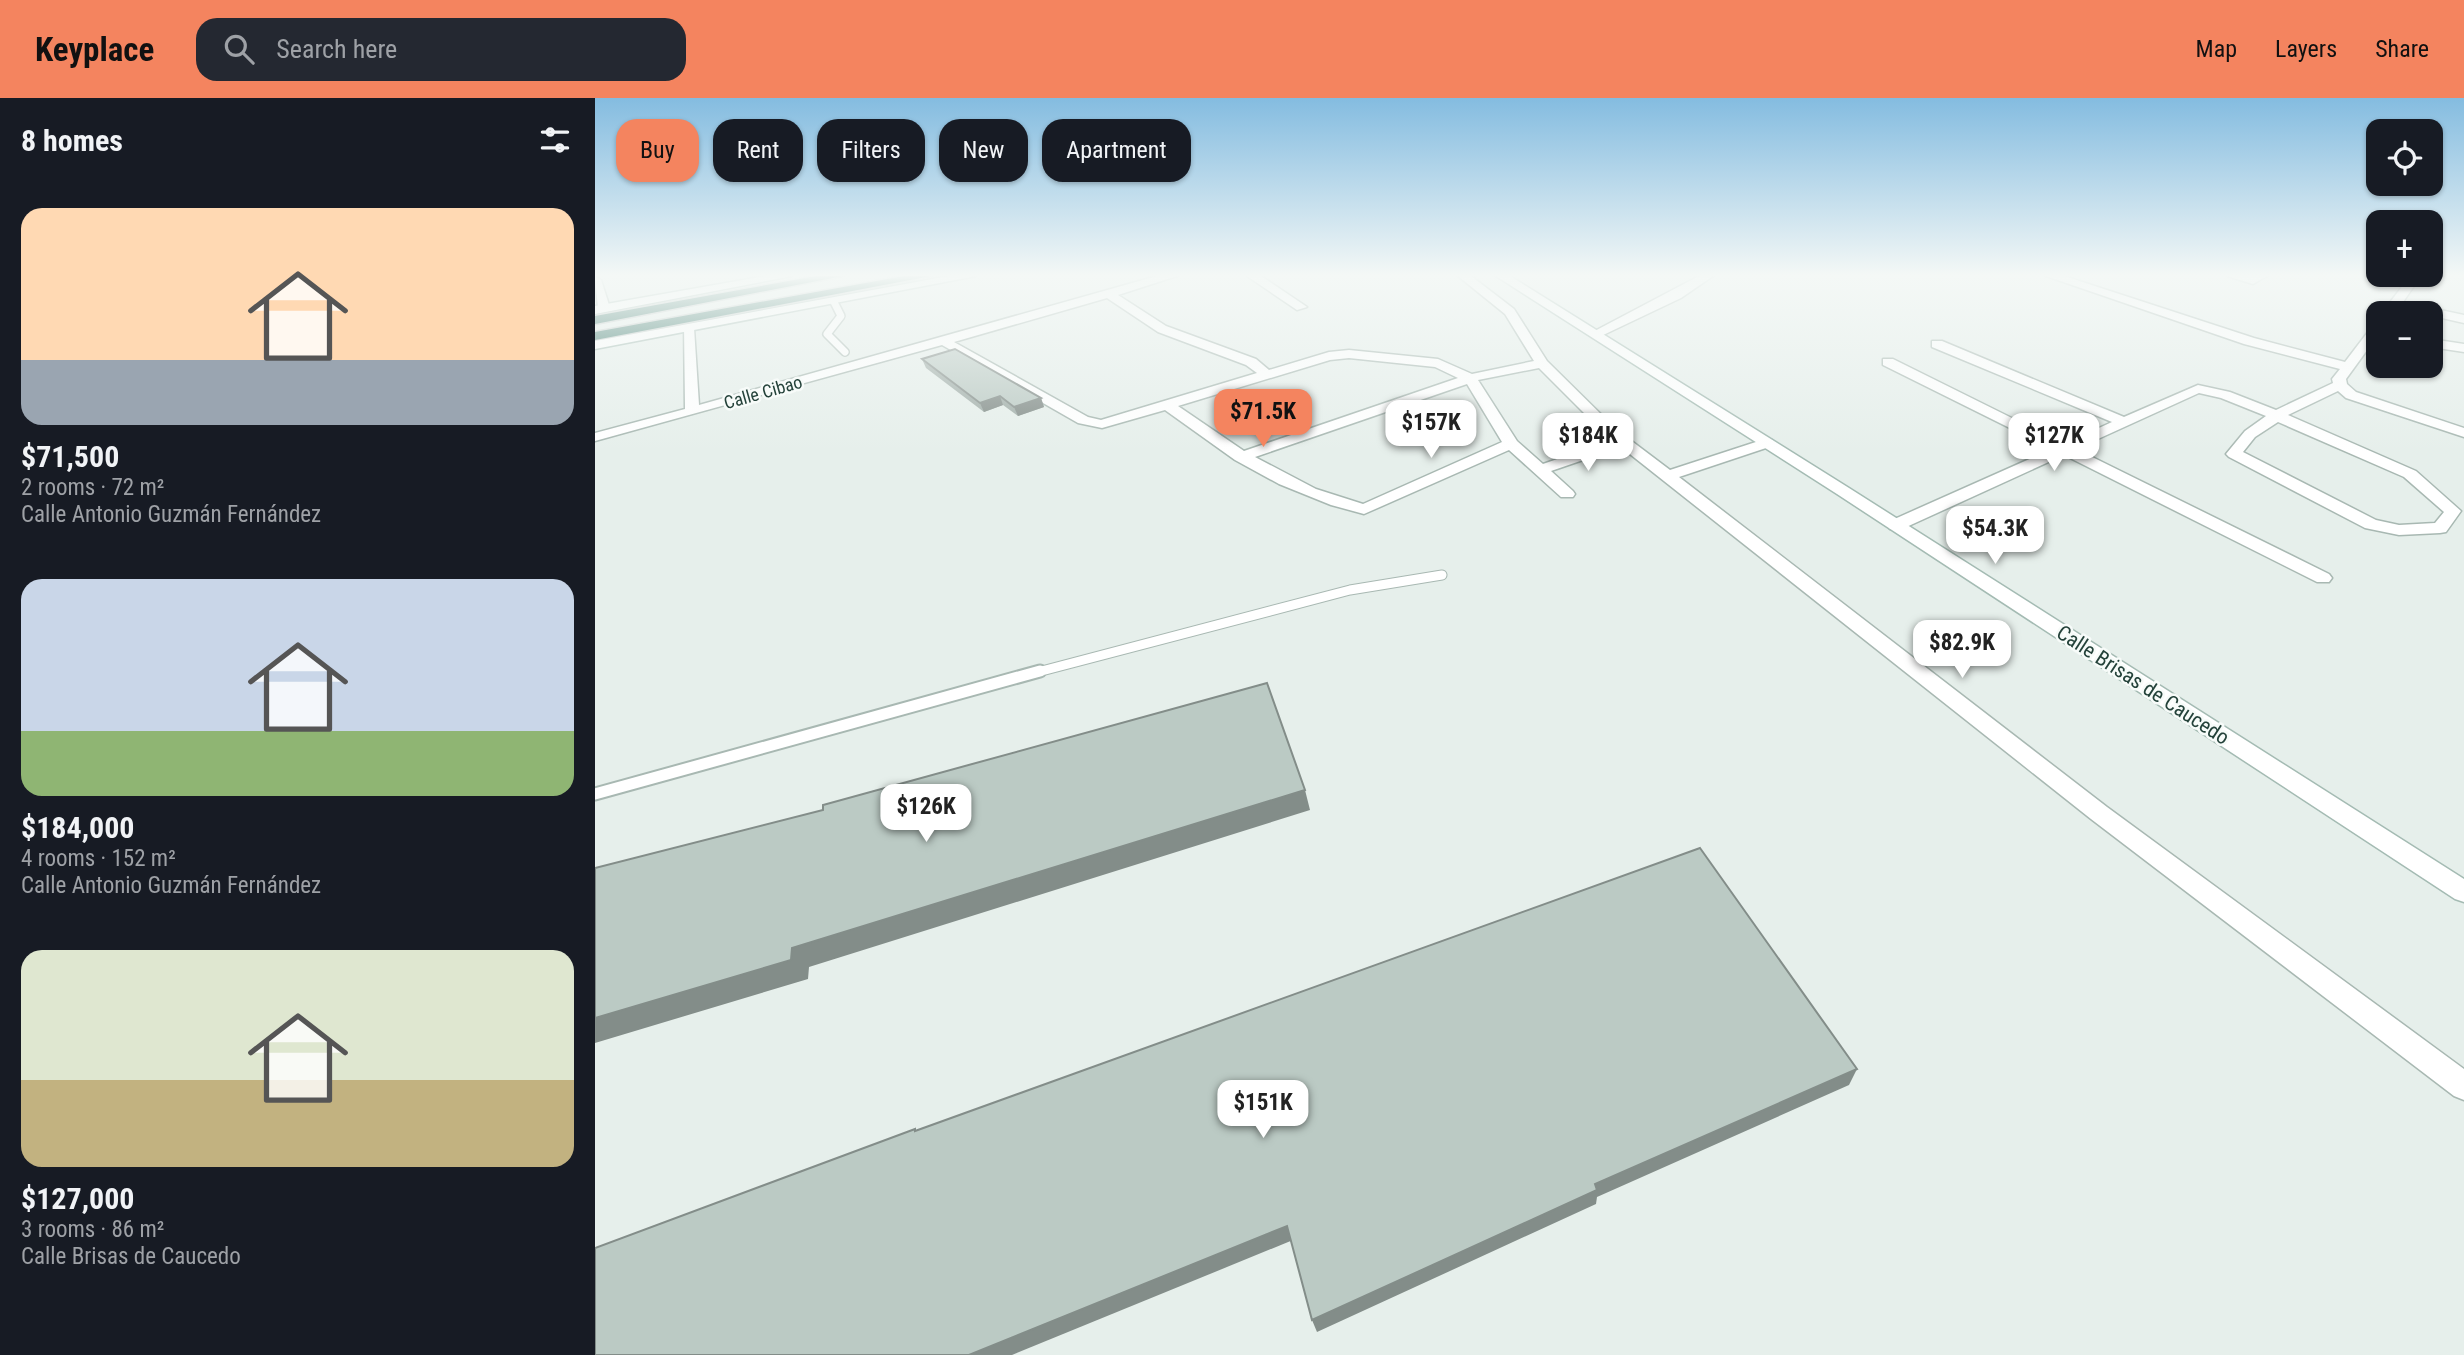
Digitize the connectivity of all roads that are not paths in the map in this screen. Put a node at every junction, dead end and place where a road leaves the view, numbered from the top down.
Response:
1 (652, 335) edge
2 (688, 335) edge
3 (828, 335) edge
4 (966, 335) edge
5 (1179, 335) edge
6 (1524, 335) edge
7 (1596, 335) edge
8 (2230, 335) edge
9 (944, 341) junction
10 (1937, 344) dead end
11 (595, 345) edge
12 (2366, 345) edge
13 (2443, 345) edge
14 (2464, 348) edge
15 (845, 352) dead end
16 (1888, 362) dead end
17 (1542, 363) junction
18 (2349, 367) junction
19 (1267, 374) junction
20 (1471, 377) junction
21 (2340, 385) junction
22 (1168, 405) junction
23 (692, 412) junction
24 (2277, 416) junction
25 (2124, 422) junction
26 (2464, 433) edge
27 (595, 437) edge
28 (1623, 442) junction
29 (1511, 443) junction
30 (1767, 443) junction
31 (2063, 450) junction
32 (1240, 457) junction
33 (1541, 470) junction
34 (1668, 476) junction
35 (1567, 494) dead end
36 (1896, 525) junction
37 (1442, 575) dead end
38 (2323, 578) dead end
39 (595, 794) edge
40 (2464, 892) edge
41 (2464, 1086) edge

1 - 11 street
2 - 23 street
3 - 15 lane
4 - 9 street, Calle Cibao
5 - 19 street
6 - 17 street
7 - 30 street, Calle Brisas de Caucedo
8 - 18 street
9 - 22 street
9 - 23 street, Calle Cibao
10 - 25 street
12 - 18 street
13 - 14 street
16 - 31 street
17 - 20 street
17 - 28 street
18 - 21 street
19 - 20 street
19 - 22 street
20 - 29 street
20 - 32 street
21 - 24 street
21 - 26 street
22 - 32 street
23 - 27 street, Calle Cibao
24 - 24 street
24 - 25 street
25 - 31 street
28 - 33 street
28 - 34 street
29 - 32 street
29 - 33 street
30 - 34 street
30 - 36 street, Calle Brisas de Caucedo
31 - 36 street
31 - 38 street
33 - 35 street
34 - 41 street
36 - 40 street, Calle Brisas de Caucedo
37 - 39 lane

